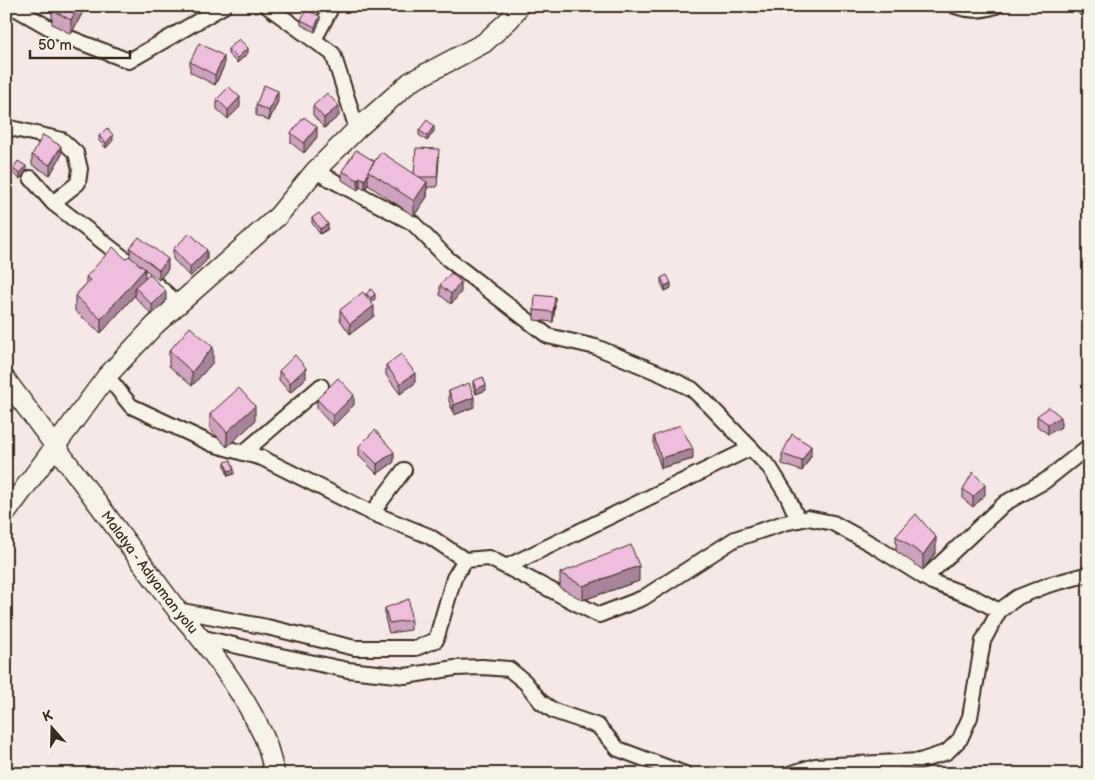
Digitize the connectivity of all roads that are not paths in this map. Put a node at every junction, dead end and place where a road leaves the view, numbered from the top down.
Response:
1 (11, 6) edge
2 (224, 6) edge
3 (267, 6) edge
4 (332, 6) edge
5 (520, 6) edge
6 (955, 6) edge
7 (996, 6) edge
8 (1083, 6) edge
9 (1089, 12) edge
10 (314, 40) junction
11 (6, 127) edge
12 (357, 129) junction
13 (314, 171) junction
14 (31, 178) dead end
15 (53, 203) junction
16 (178, 304) junction
17 (107, 376) junction
18 (6, 380) edge
19 (321, 386) dead end
20 (55, 446) junction
21 (1089, 446) edge
22 (751, 448) junction
23 (244, 452) junction
24 (404, 470) dead end
25 (6, 513) edge
26 (372, 513) junction
27 (798, 520) junction
28 (465, 560) junction
29 (508, 566) junction
30 (1089, 574) edge
31 (925, 578) junction
32 (177, 610) junction
33 (999, 611) junction
34 (200, 637) junction
35 (274, 774) edge
36 (685, 774) edge
37 (789, 774) edge

1 - 2 street
3 - 10 street
4 - 10 street
5 - 12 main road
6 - 7 street
8 - 9 street
10 - 12 street
11 - 15 street
12 - 13 main road
13 - 16 main road
13 - 22 street
14 - 15 street
15 - 16 street
16 - 17 main road
17 - 20 main road
17 - 23 street
18 - 20 main road, Malatya - Adıyaman yolu
19 - 23 street
20 - 25 main road
20 - 32 main road, Malatya - Adıyaman yolu
21 - 31 street
22 - 27 street
22 - 29 street
23 - 26 street
24 - 26 street
26 - 28 street
27 - 29 street
27 - 31 street
28 - 29 street
28 - 32 street
30 - 33 street
31 - 33 street
32 - 34 main road, Malatya - Adıyaman yolu
33 - 37 street
34 - 35 main road, Malatya - Adıyaman yolu
34 - 36 street

